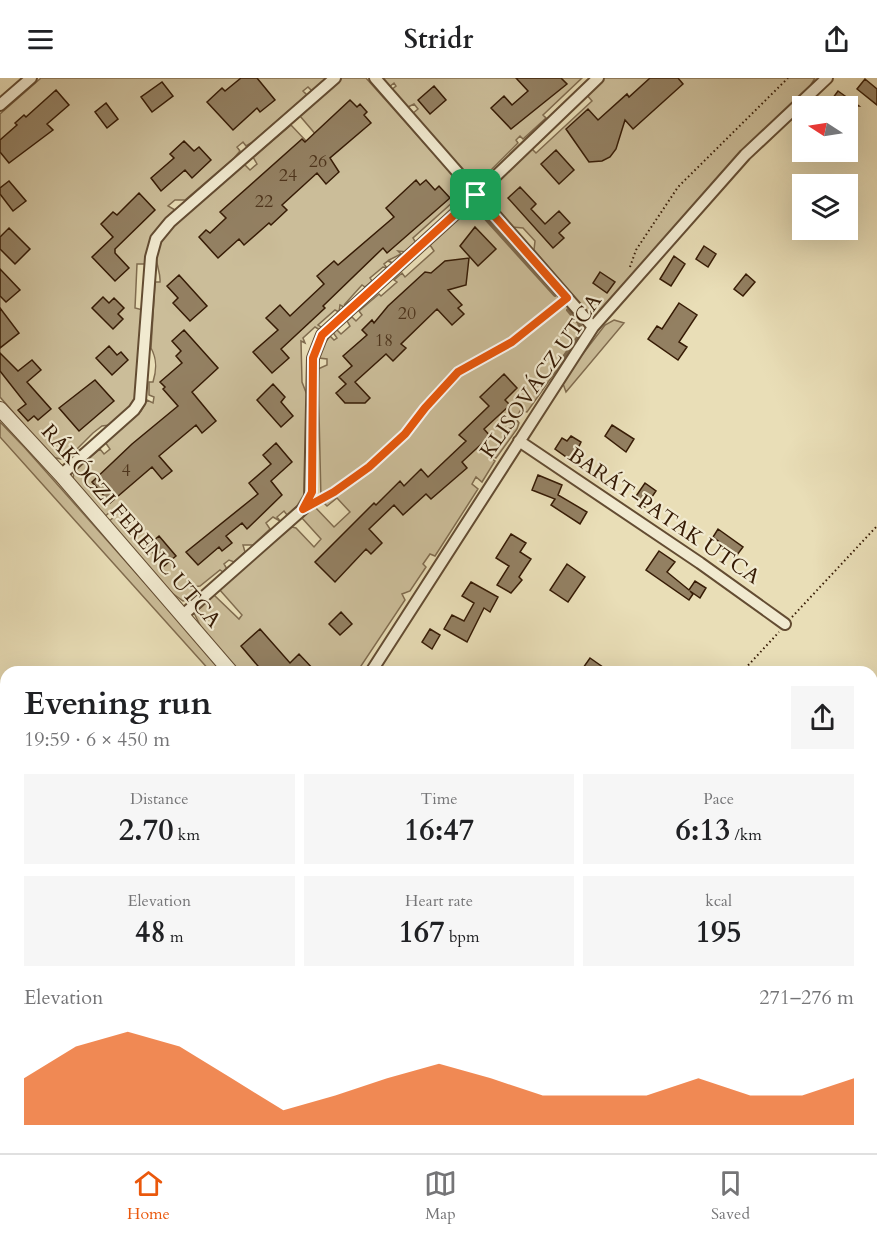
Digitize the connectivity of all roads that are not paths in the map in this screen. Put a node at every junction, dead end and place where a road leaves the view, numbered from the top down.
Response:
1 (31, 78) edge
2 (335, 78) edge
3 (375, 78) edge
4 (598, 78) edge
5 (827, 78) edge
6 (0, 105) edge
7 (476, 195) junction
8 (593, 327) junction
9 (0, 409) edge
10 (519, 441) junction
11 (61, 475) junction
12 (183, 615) junction
13 (785, 624) road end
14 (226, 666) edge
15 (375, 666) edge

1 - 6 street
2 - 11 street
3 - 7 street
4 - 7 street
5 - 8 street, KLISOVÁCZ UTCA
7 - 8 street
7 - 12 street
8 - 10 street, KLISOVÁCZ UTCA
9 - 11 street, RÁKÓCZI FERENC UTCA
10 - 13 street, BARÁT-PATAK UTCA
10 - 15 street, KLISOVÁCZ UTCA
11 - 12 street, RÁKÓCZI FERENC UTCA
12 - 14 street, RÁKÓCZI FERENC UTCA

